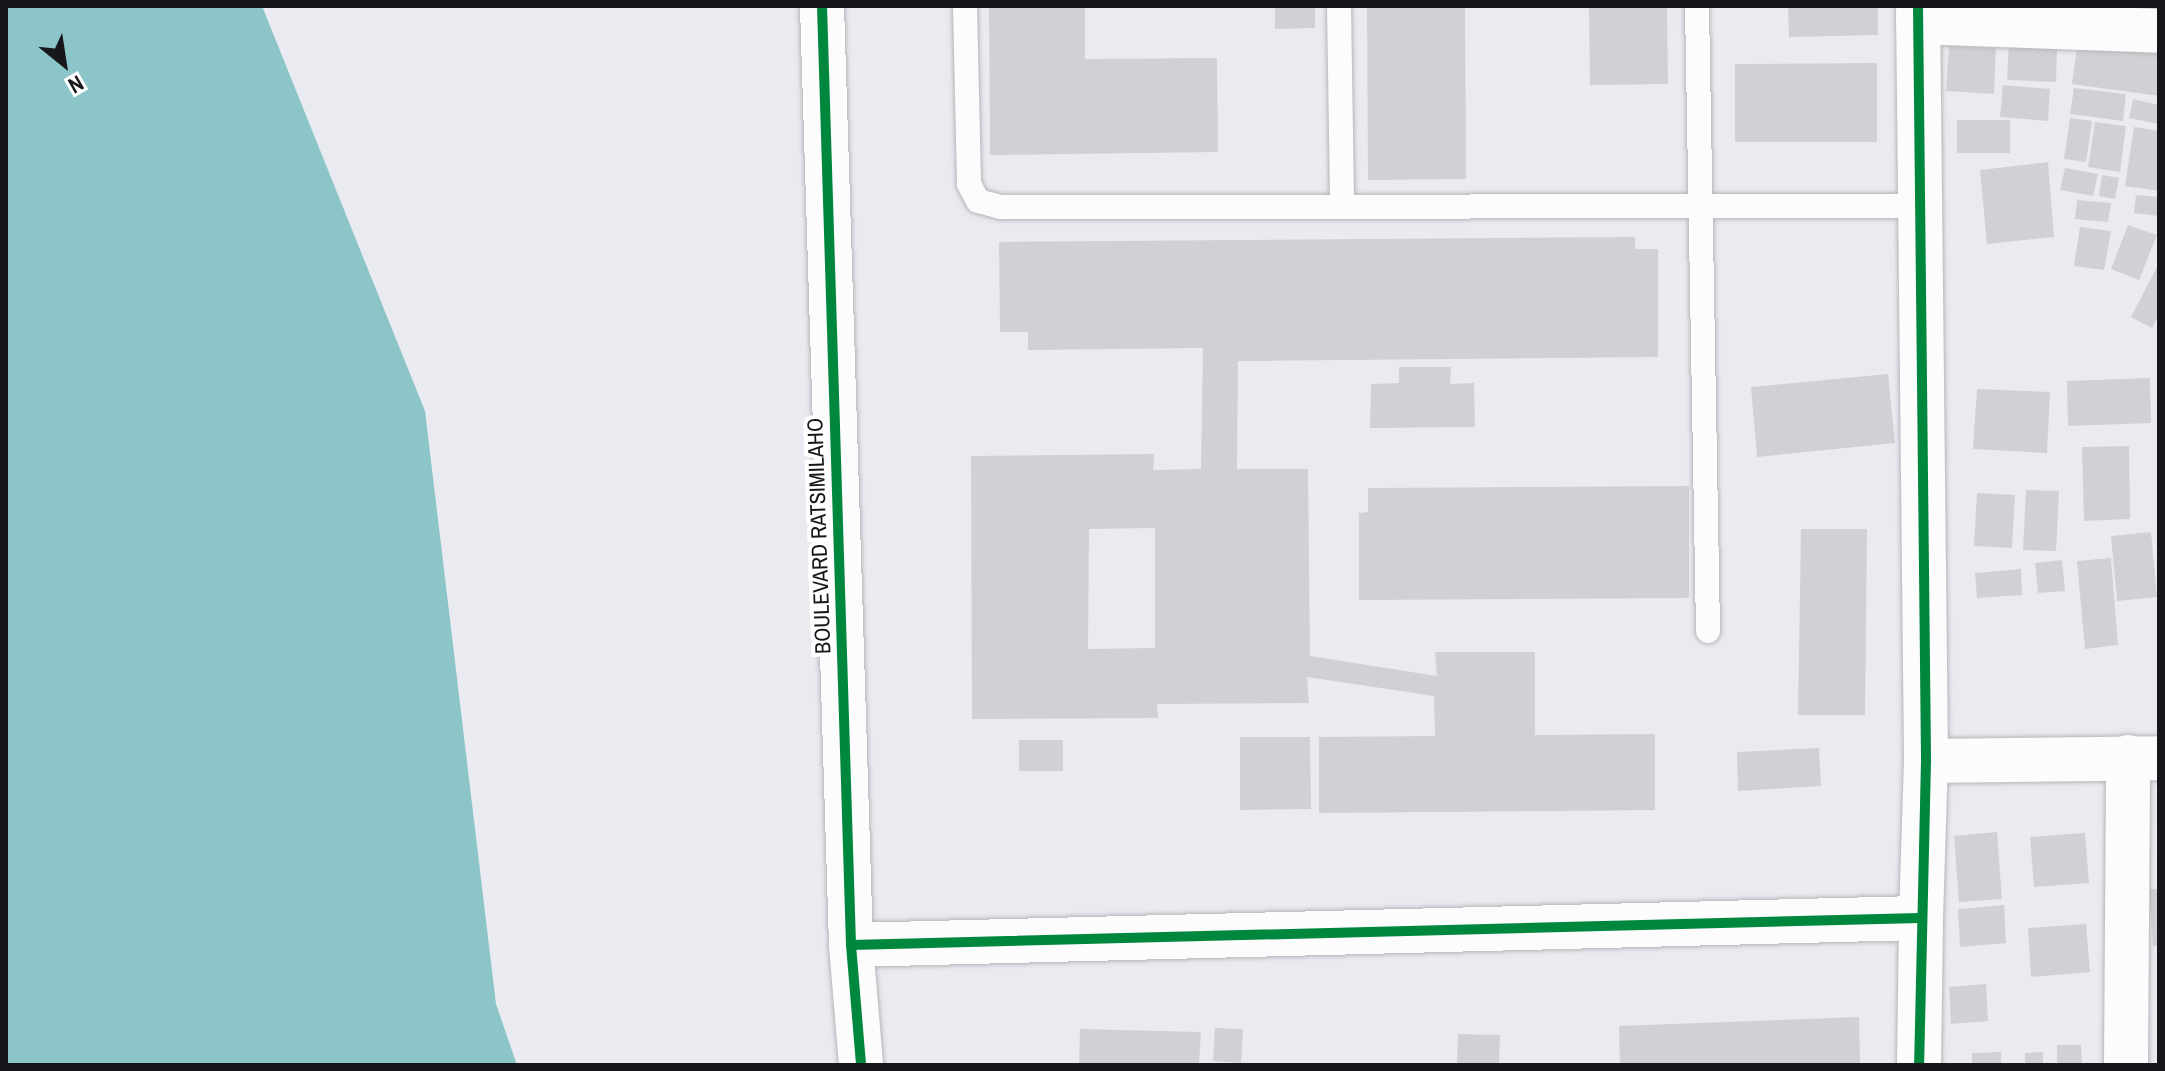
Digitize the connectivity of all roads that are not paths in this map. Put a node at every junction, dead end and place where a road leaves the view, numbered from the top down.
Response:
1 (822, 6) edge
2 (965, 6) edge
3 (1339, 6) edge
4 (1697, 6) edge
5 (1918, 14) edge
6 (2159, 31) edge
7 (1342, 203) junction
8 (1703, 203) junction
9 (1923, 206) junction
10 (1708, 631) dead end
11 (2143, 758) edge
12 (1926, 761) junction
13 (1921, 918) junction
14 (851, 945) junction
15 (861, 1065) edge
16 (1919, 1065) edge
17 (2126, 1065) edge

1 - 14 street, BOULEVARD RATSIMILAHO
2 - 7 lane
3 - 7 lane
4 - 8 lane
5 - 6 street
5 - 9 street
7 - 8 lane
8 - 9 lane
8 - 10 lane
9 - 12 street
11 - 12 street
11 - 17 street
12 - 13 street
13 - 14 street
13 - 16 street
14 - 15 street, BOULEVARD RATSIMILAHO

